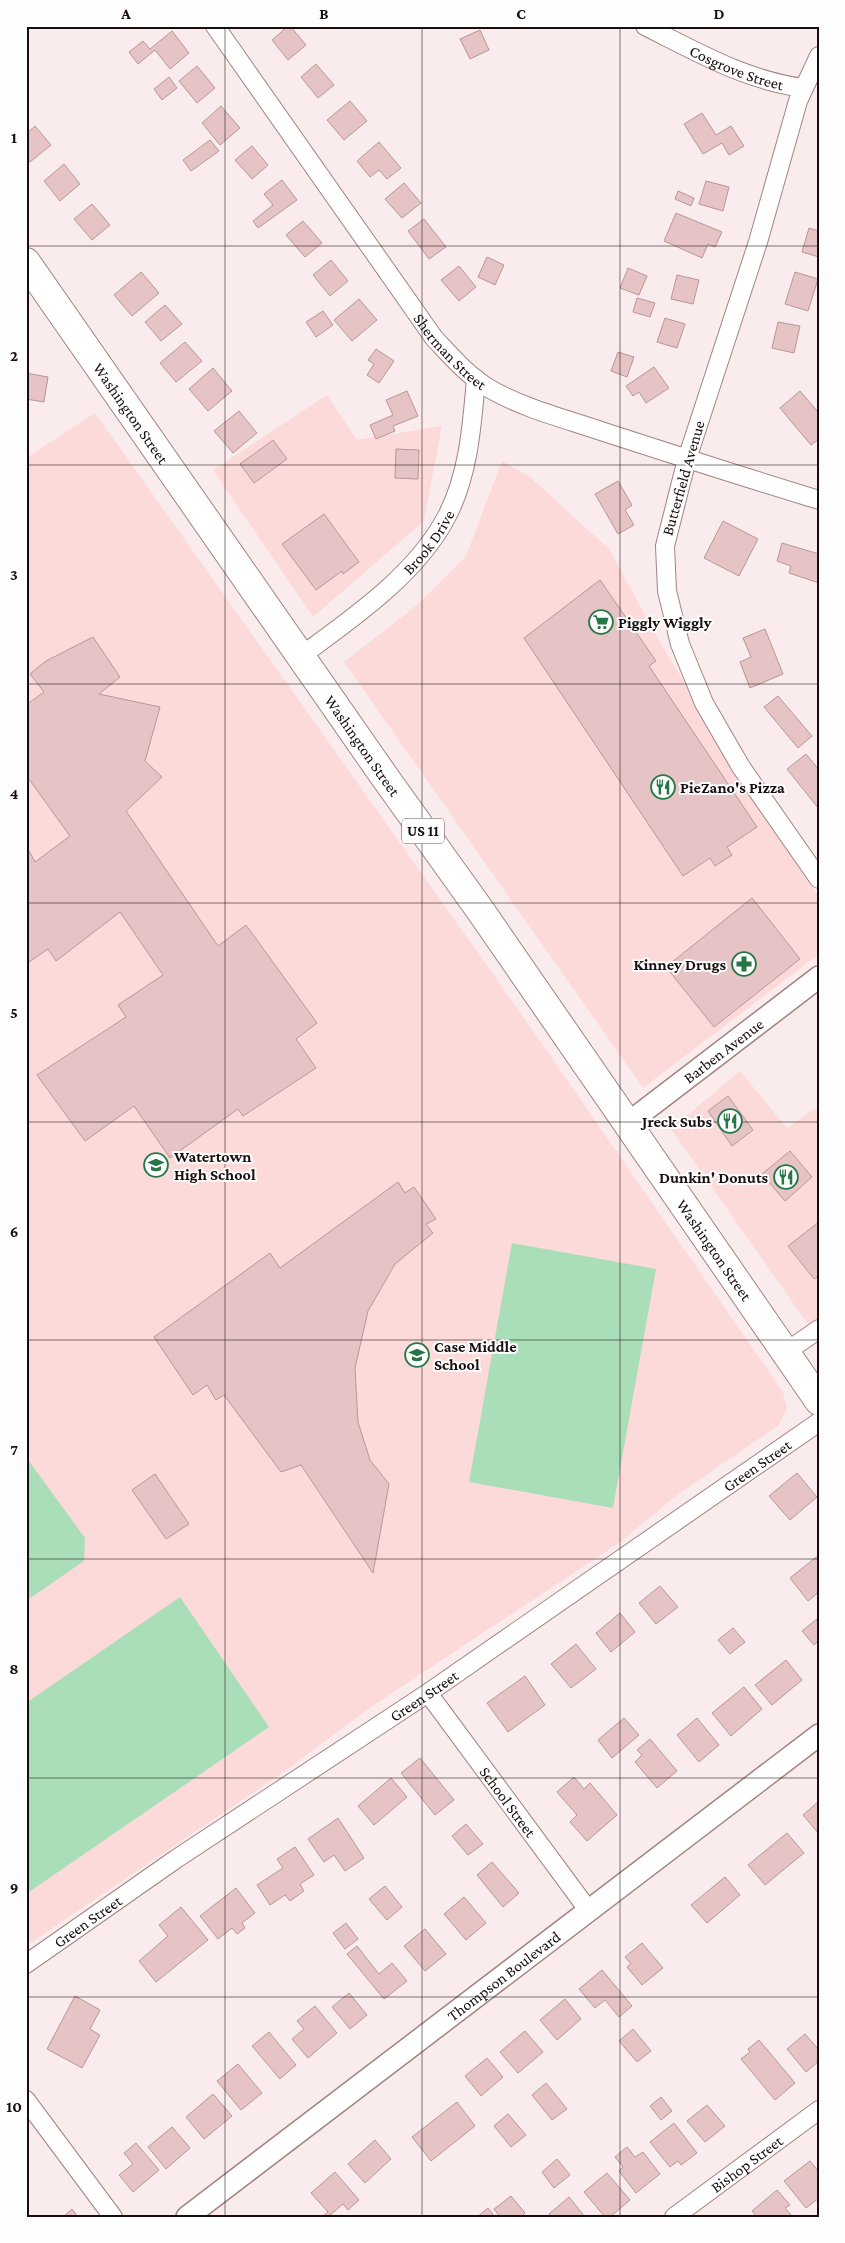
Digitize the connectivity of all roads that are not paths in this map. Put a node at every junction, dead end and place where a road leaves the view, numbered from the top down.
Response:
1 (215, 26) edge
2 (645, 26) edge
3 (819, 56) edge
4 (803, 88) junction
5 (26, 262) edge
6 (476, 379) junction
7 (686, 459) junction
8 (819, 500) edge
9 (301, 656) junction
10 (819, 879) edge
11 (819, 977) edge
12 (627, 1124) junction
13 (819, 1329) edge
14 (786, 1352) junction
15 (819, 1401) edge
16 (819, 1422) edge
17 (428, 1693) junction
18 (819, 1735) edge
19 (589, 1911) junction
20 (26, 1964) edge
21 (26, 2100) edge
22 (819, 2110) edge
23 (113, 2217) edge
24 (187, 2217) edge
25 (674, 2217) edge

1 - 6 street, Sherman Street
2 - 4 street, Cosgrove Street
3 - 4 street, Butterfield Avenue
4 - 7 street, Butterfield Avenue
5 - 9 main road, Washington Street / US 11
6 - 7 street, Sherman Street
6 - 9 street, Brook Drive
7 - 8 street, Sherman Street
7 - 10 street, Butterfield Avenue
9 - 12 main road, Washington Street / US 11
11 - 12 street, Barben Avenue
12 - 14 main road, Washington Street / US 11
13 - 14 street
14 - 15 main road, Washington Street / US 11
16 - 17 street, Green Street
17 - 19 street, School Street
17 - 20 street, Green Street
18 - 19 street, Thompson Boulevard
19 - 24 street, Thompson Boulevard
21 - 23 street
22 - 25 street, Bishop Street

